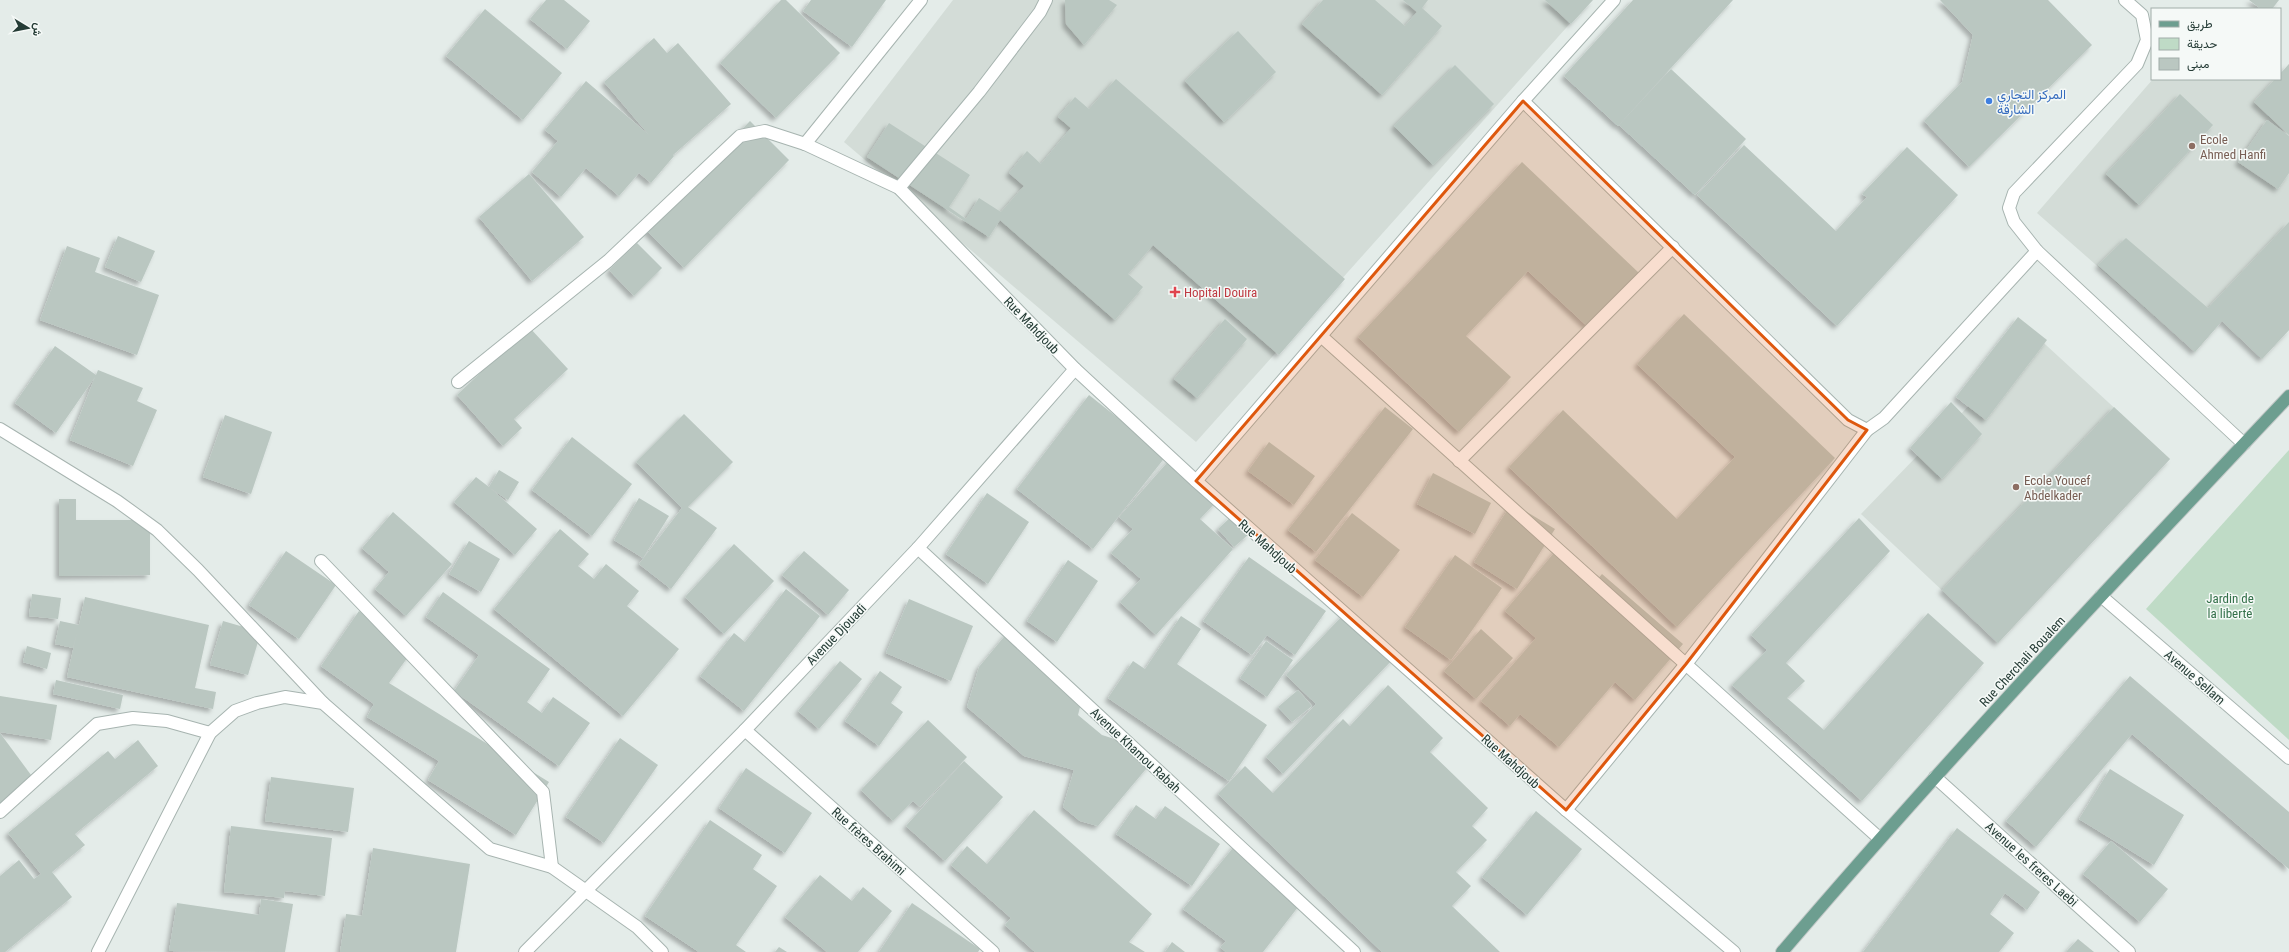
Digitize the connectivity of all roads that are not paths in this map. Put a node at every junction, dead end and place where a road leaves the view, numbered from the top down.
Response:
1 (921, 0) edge
2 (1046, 0) edge
3 (1614, 0) edge
4 (2126, 0) edge
5 (1523, 101) junction
6 (805, 144) junction
7 (900, 188) junction
8 (1673, 248) junction
9 (2037, 251) junction
10 (1321, 336) junction
11 (1075, 369) junction
12 (458, 382) dead end
13 (2289, 396) edge
14 (0, 429) edge
15 (1867, 430) junction
16 (2244, 444) junction
17 (1459, 460) junction
18 (1196, 481) junction
19 (918, 548) junction
20 (321, 561) dead end
21 (2101, 596) junction
22 (1686, 664) junction
23 (323, 703) junction
24 (745, 730) junction
25 (210, 733) junction
26 (2289, 758) edge
27 (1935, 777) junction
28 (1566, 810) junction
29 (0, 812) edge
30 (1879, 838) junction
31 (552, 867) junction
32 (587, 891) junction
33 (98, 952) edge
34 (525, 952) edge
35 (662, 952) edge
36 (993, 952) edge
37 (1354, 952) edge
38 (1734, 952) edge
39 (1782, 952) edge
40 (2129, 952) edge

1 - 6 street
2 - 7 street
3 - 5 street
4 - 9 street
5 - 8 street
5 - 10 street
6 - 7 street, Rue Mahdjoub
6 - 12 street, Rue Mahdjoub
7 - 11 street, Rue Mahdjoub
8 - 15 street
8 - 17 street
9 - 15 street
9 - 16 street
10 - 17 street
10 - 18 street
11 - 18 street, Rue Mahdjoub
11 - 19 street, Avenue Djouadi
13 - 16 main road, Rue Cherchali Boualem
14 - 23 street
15 - 22 street
16 - 21 main road, Rue Cherchali Boualem
17 - 22 street
18 - 28 street, Rue Mahdjoub
19 - 24 street, Avenue Djouadi
19 - 37 street, Avenue Khamou Rabah
20 - 31 street
21 - 26 street, Avenue Sellam
21 - 27 main road, Rue Cherchali Boualem
22 - 28 street
22 - 30 street
23 - 25 street
23 - 31 street
24 - 32 street, Avenue Djouadi
24 - 36 street, Rue frères Brahimi
25 - 29 street
25 - 33 street
27 - 30 main road, Rue Cherchali Boualem
27 - 40 street, Avenue les freres Laebi
28 - 38 street, Rue Mahdjoub
30 - 39 main road, Rue Cherchali Boualem
31 - 32 street
32 - 34 street, Avenue Djouadi
32 - 35 street

